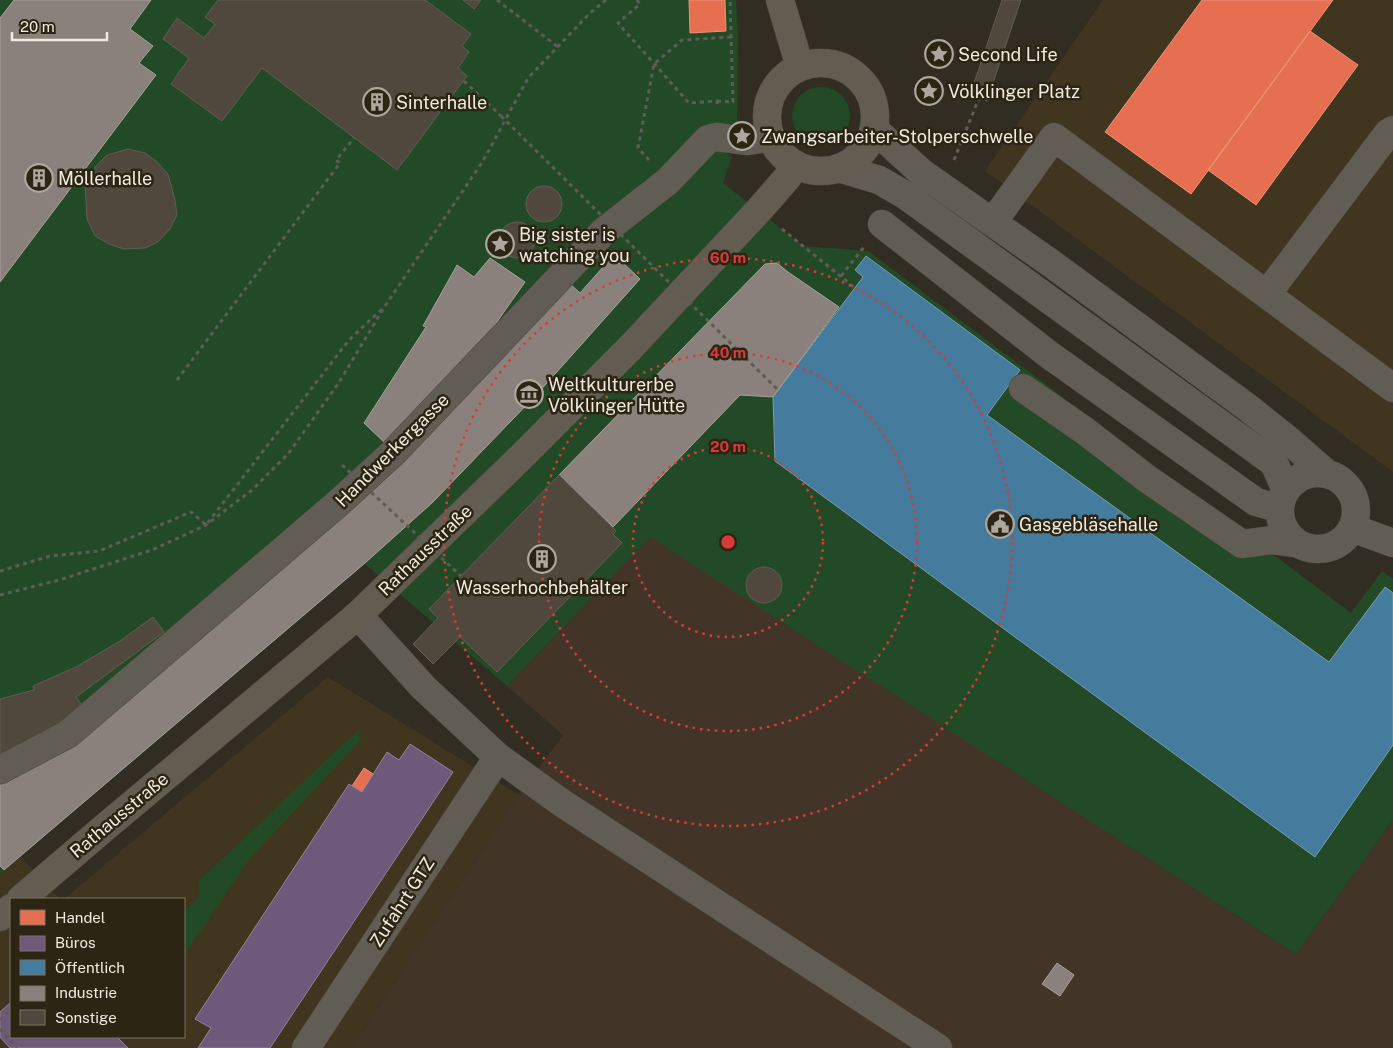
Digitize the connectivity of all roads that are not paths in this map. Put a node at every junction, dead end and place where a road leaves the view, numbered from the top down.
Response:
1 (780, 0) edge
2 (800, 67) junction
3 (874, 129) junction
4 (1393, 130) edge
5 (771, 137) junction
6 (796, 165) junction
7 (839, 168) junction
8 (993, 222) junction
9 (882, 224) dead end
10 (1267, 294) junction
11 (1023, 388) dead end
12 (1393, 388) edge
13 (1327, 474) junction
14 (1282, 499) junction
15 (1352, 528) junction
16 (1295, 542) junction
17 (1393, 544) edge
18 (358, 615) junction
19 (498, 757) junction
20 (0, 770) edge
21 (22, 898) edge
22 (10, 909) edge
23 (0, 917) edge
24 (306, 1048) edge
25 (938, 1048) edge

1 - 2 main road
2 - 3 main road
2 - 5 main road
3 - 7 main road
3 - 8 lane
4 - 10 lane
5 - 6 main road
5 - 20 lane, Handwerkergasse
6 - 7 main road
6 - 18 main road, Rathausstraße
7 - 14 lane
8 - 10 lane
8 - 13 lane
9 - 14 lane
10 - 12 lane
11 - 16 lane
13 - 14 lane
13 - 15 lane
14 - 16 lane
15 - 16 lane
15 - 17 lane
18 - 19 lane
18 - 21 main road, Rathausstraße
19 - 24 lane, Zufahrt GTZ
19 - 25 lane
22 - 23 main road

